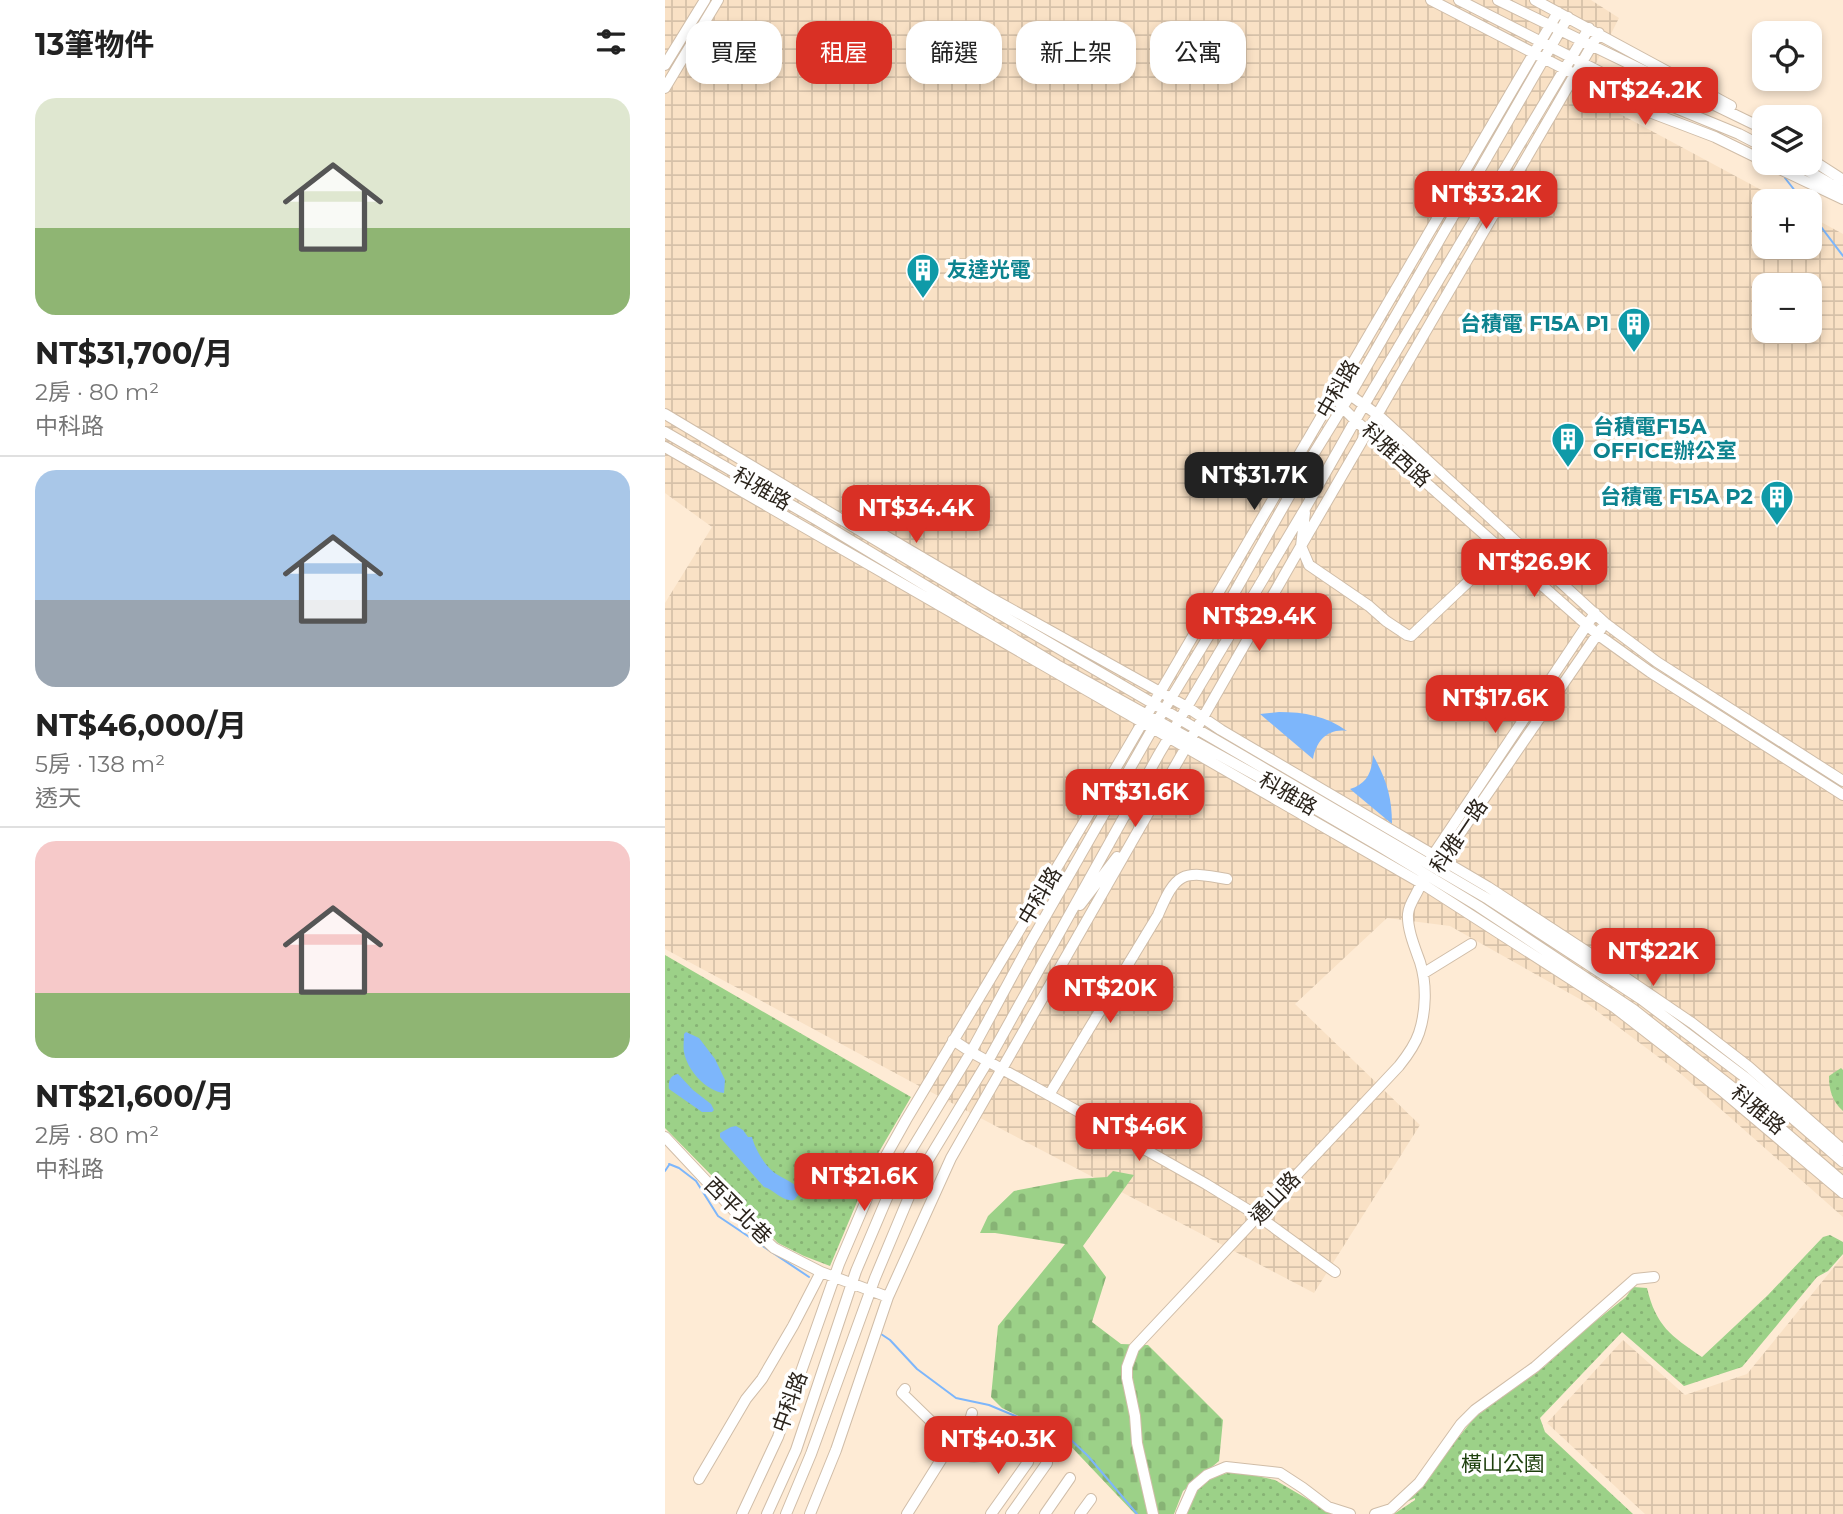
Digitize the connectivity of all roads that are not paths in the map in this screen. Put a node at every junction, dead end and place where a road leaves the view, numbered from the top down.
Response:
1 (705, 0) edge
2 (718, 0) edge
3 (1431, 0) edge
4 (1459, 0) edge
5 (1498, 0) edge
6 (1535, 0) edge
7 (1563, 14) junction
8 (1555, 29) junction
9 (1594, 31) junction
10 (1586, 43) junction
11 (1546, 44) junction
12 (1539, 55) junction
13 (1571, 57) junction
14 (1582, 63) junction
15 (665, 65) edge
16 (1565, 68) junction
17 (1576, 74) junction
18 (665, 88) edge
19 (1752, 120) edge
20 (1752, 122) edge
21 (1752, 141) edge
22 (1752, 156) edge
23 (1822, 166) edge
24 (1792, 175) edge
25 (1815, 175) edge
26 (1843, 180) edge
27 (1843, 191) edge
28 (1843, 199) edge
29 (1335, 393) junction
30 (1350, 395) junction
31 (1364, 405) junction
32 (665, 406) edge
33 (1342, 407) junction
34 (665, 414) edge
35 (1378, 415) junction
36 (1356, 420) junction
37 (1368, 430) junction
38 (665, 432) edge
39 (665, 447) edge
40 (1308, 463) junction
41 (1307, 507) junction
42 (1301, 546) junction
43 (1502, 550) junction
44 (1227, 578) junction
45 (1595, 613) junction
46 (1605, 623) junction
47 (1587, 625) junction
48 (1597, 634) junction
49 (1160, 692) junction
50 (1171, 698) junction
51 (1152, 704) junction
52 (1187, 708) junction
53 (1204, 718) junction
54 (1144, 719) junction
55 (1158, 720) junction
56 (1174, 729) junction
57 (1197, 729) junction
58 (1189, 744) junction
59 (1843, 781) edge
60 (1843, 795) edge
61 (1093, 807) junction
62 (1141, 825) junction
63 (1430, 868) junction
64 (1227, 879) dead end
65 (1057, 935) junction
66 (1471, 944) dead end
67 (1029, 945) junction
68 (1424, 974) junction
69 (953, 1040) junction
70 (971, 1052) junction
71 (988, 1061) junction
72 (1003, 1070) junction
73 (1049, 1094) junction
74 (668, 1144) edge
75 (1843, 1150) edge
76 (1843, 1161) edge
77 (1843, 1182) edge
78 (1843, 1193) edge
79 (1258, 1216) junction
80 (821, 1272) junction
81 (1335, 1272) dead end
82 (1654, 1277) dead end
83 (834, 1278) junction
84 (851, 1283) junction
85 (871, 1291) junction
86 (888, 1297) junction
87 (905, 1389) dead end
88 (972, 1413) dead end
89 (995, 1436) dead end
90 (949, 1447) junction
91 (1031, 1452) dead end
92 (961, 1454) junction
93 (1047, 1463) dead end
94 (1070, 1478) dead end
95 (699, 1479) dead end
96 (1091, 1499) dead end
97 (999, 1502) junction
98 (1014, 1513) edge
99 (742, 1514) edge
100 (767, 1514) edge
101 (786, 1514) edge
102 (810, 1514) edge
103 (907, 1514) edge
104 (991, 1514) edge
105 (1045, 1514) edge
106 (1080, 1514) edge
107 (1153, 1514) edge
108 (1181, 1514) edge
109 (1350, 1514) edge
110 (1375, 1514) edge

1 - 15 street
2 - 18 street
3 - 12 street
4 - 11 street
5 - 8 street
6 - 7 street
7 - 8 street, 中科路
7 - 9 street
8 - 10 street
8 - 11 street, 中科路
9 - 10 street, 中科路
9 - 19 street
10 - 13 street, 中科路
10 - 14 street, 中科路
10 - 20 street
11 - 12 street, 中科路
11 - 13 street
12 - 16 street
12 - 29 street, 中科路
12 - 30 street, 中科路
13 - 14 street
13 - 16 street, 中科路
14 - 17 street, 中科路
14 - 21 street
16 - 17 street
16 - 31 street, 中科路
17 - 22 street
17 - 35 street, 中科路
23 - 26 street
24 - 28 street
25 - 27 street
29 - 30 street, 科雅西路
29 - 33 street, 科雅西路
29 - 44 street, 中科路
30 - 31 street, 科雅西路
30 - 33 street, 中科路
31 - 35 street, 科雅西路
31 - 36 street, 中科路
32 - 49 street, 科雅路
33 - 36 street, 科雅西路
33 - 40 street, 中科路
34 - 51 street, 科雅路
35 - 37 street, 中科路
35 - 45 street, 科雅西路
36 - 37 street, 科雅西路
36 - 41 street, 中科路
37 - 42 street, 中科路
37 - 43 street, 科雅西路
38 - 54 street, 科雅路
39 - 54 street, 科雅路
40 - 44 street
40 - 50 street, 中科路
41 - 42 street
41 - 52 street, 中科路
42 - 43 street
42 - 53 street, 中科路
43 - 47 street, 科雅西路
44 - 49 street, 中科路
45 - 46 street, 科雅西路
45 - 47 street, 科雅一路
46 - 48 street, 科雅一路
46 - 59 street, 科雅西路
47 - 48 street, 科雅西路
47 - 63 street, 科雅一路
48 - 60 street, 科雅西路
48 - 63 street, 科雅一路
49 - 50 street, 科雅路
49 - 51 street, 中科路
50 - 52 street, 科雅路
50 - 55 street, 中科路
51 - 54 street, 中科路
51 - 55 street, 科雅路
52 - 53 street, 科雅路
52 - 56 street, 中科路
53 - 57 street, 中科路
53 - 63 street, 科雅路
54 - 55 street, 科雅路
54 - 61 street, 中科路
55 - 56 street, 科雅路
55 - 67 street, 中科路
56 - 57 street, 科雅路
56 - 58 street, 科雅路
56 - 65 street, 中科路
57 - 58 street, 中科路
57 - 63 street, 科雅路
58 - 62 street, 中科路
58 - 63 street, 科雅路
61 - 67 street
61 - 69 street, 中科路
62 - 65 street
62 - 72 street, 中科路
63 - 68 street, 通山路
63 - 75 street, 科雅路
63 - 76 street, 科雅路
63 - 77 street, 科雅路
63 - 78 street, 科雅路
64 - 73 street
65 - 71 street, 中科路
66 - 68 street
67 - 70 street, 中科路
68 - 79 street, 通山路
69 - 70 street
69 - 83 street, 中科路
70 - 71 street
70 - 84 street, 中科路
71 - 72 street
71 - 85 street, 中科路
72 - 73 street
72 - 86 street, 中科路
73 - 79 street
74 - 80 street, 西平北巷
79 - 81 street
79 - 107 street, 通山路
80 - 83 street, 西平北巷
80 - 95 street
82 - 110 street
83 - 84 street, 西平北巷
83 - 99 street, 中科路
84 - 85 street, 西平北巷
84 - 100 street, 中科路
85 - 86 street, 西平北巷
85 - 101 street, 中科路
86 - 102 street, 中科路
87 - 90 street
88 - 92 street
89 - 92 street
90 - 92 street
90 - 103 street
91 - 97 street
93 - 98 street
94 - 105 street
96 - 106 street
97 - 98 street
97 - 104 street
108 - 109 street

